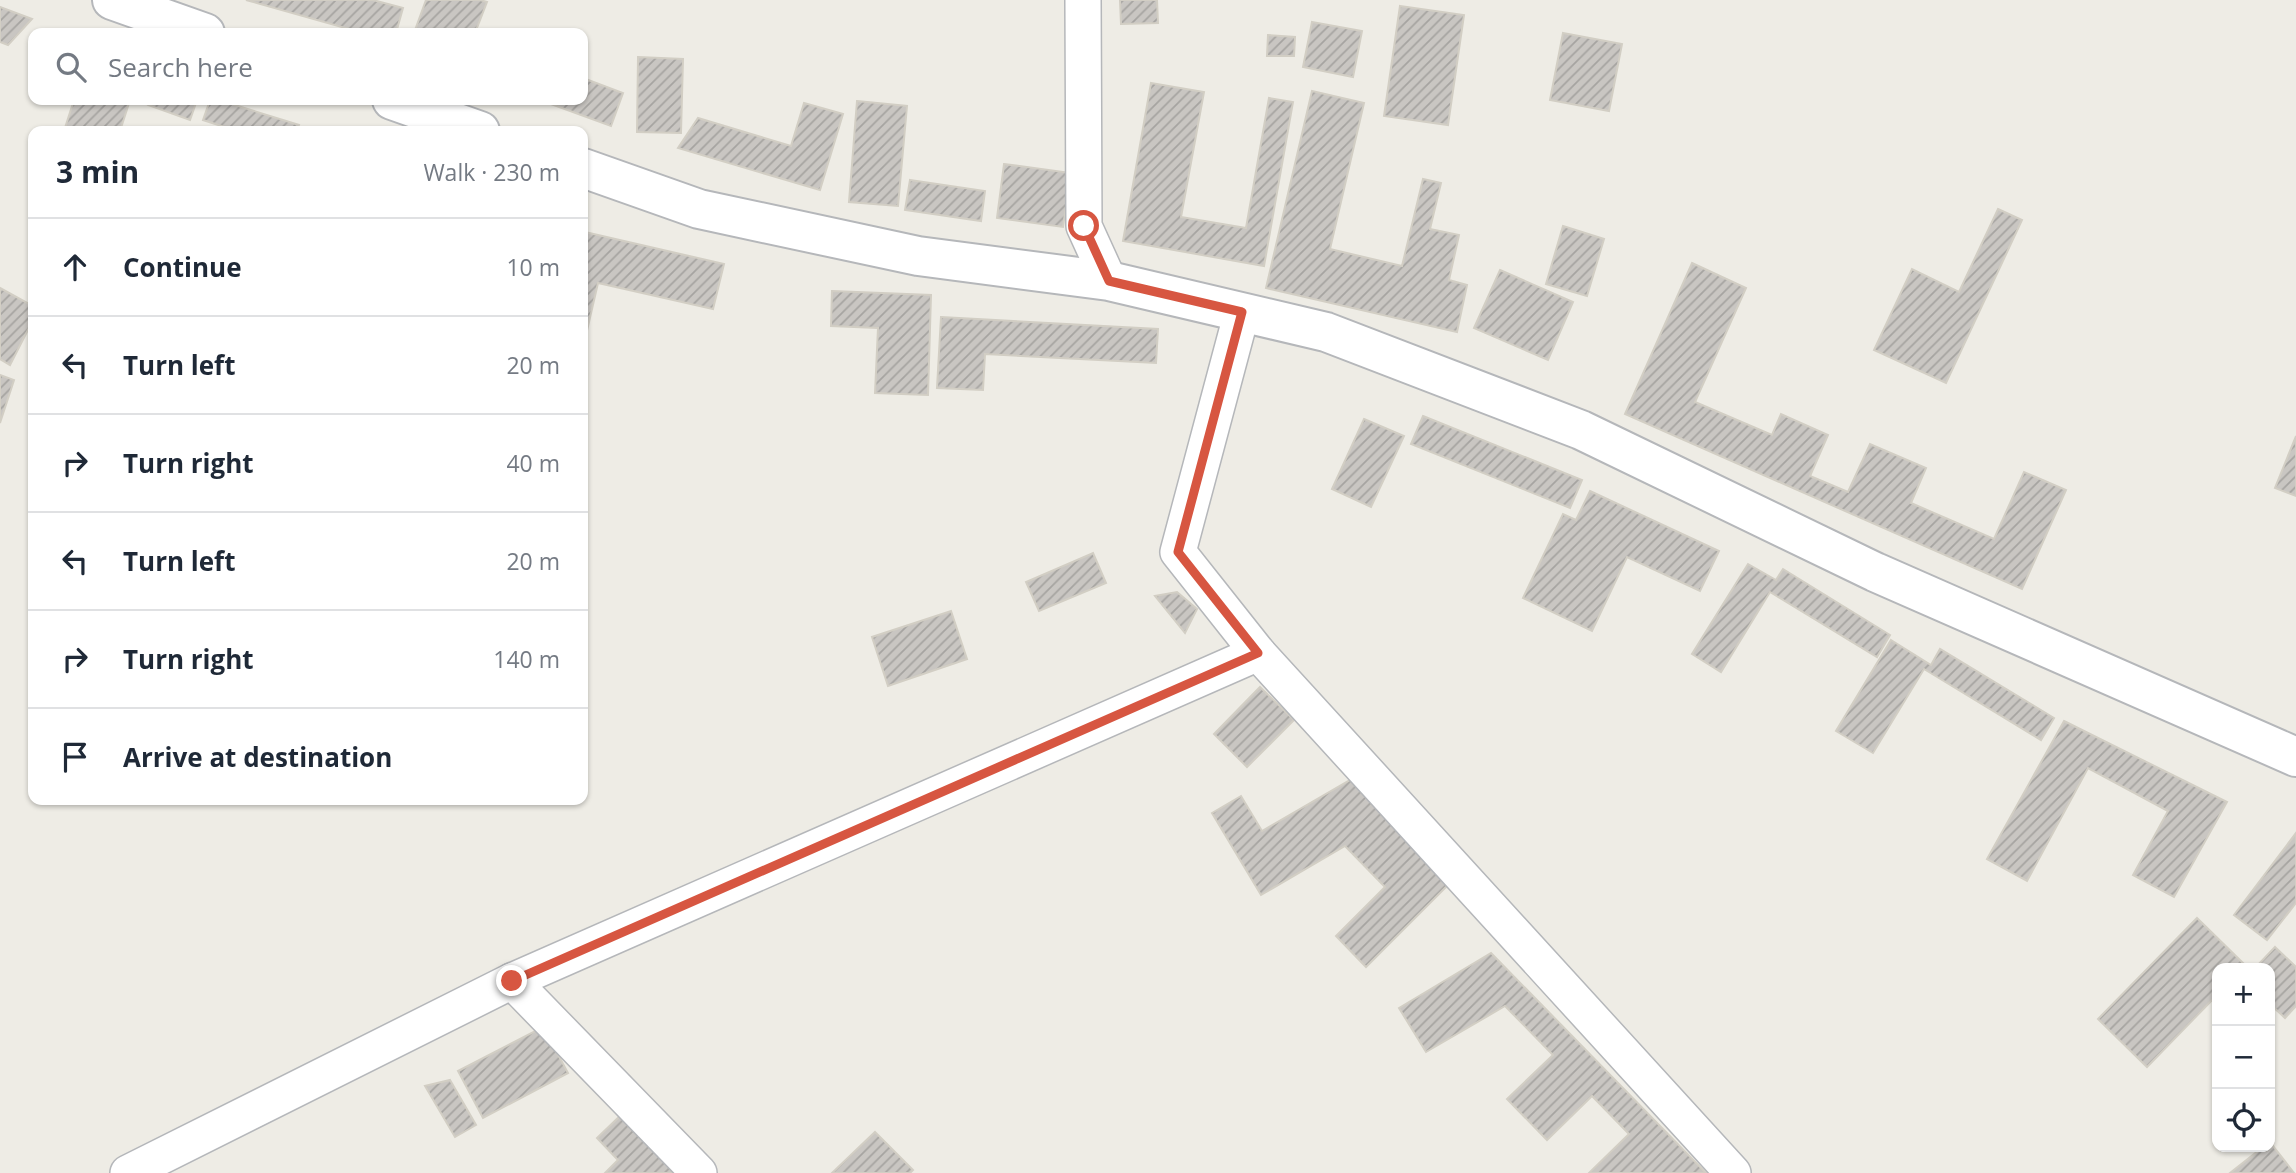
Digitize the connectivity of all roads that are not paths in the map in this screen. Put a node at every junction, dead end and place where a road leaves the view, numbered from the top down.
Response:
1 (112, 0) edge
2 (1083, 0) edge
3 (191, 28) edge
4 (406, 105) edge
5 (466, 126) edge
6 (588, 170) edge
7 (1109, 281) junction
8 (1242, 312) junction
9 (1258, 653) junction
10 (2296, 757) edge
11 (512, 981) junction
12 (128, 1173) edge
13 (699, 1173) edge
14 (1732, 1173) edge

1 - 3 street
2 - 7 street
4 - 5 street
6 - 7 street
7 - 8 street
8 - 9 street
8 - 10 street
9 - 11 street
9 - 14 street
11 - 12 street
11 - 13 street

